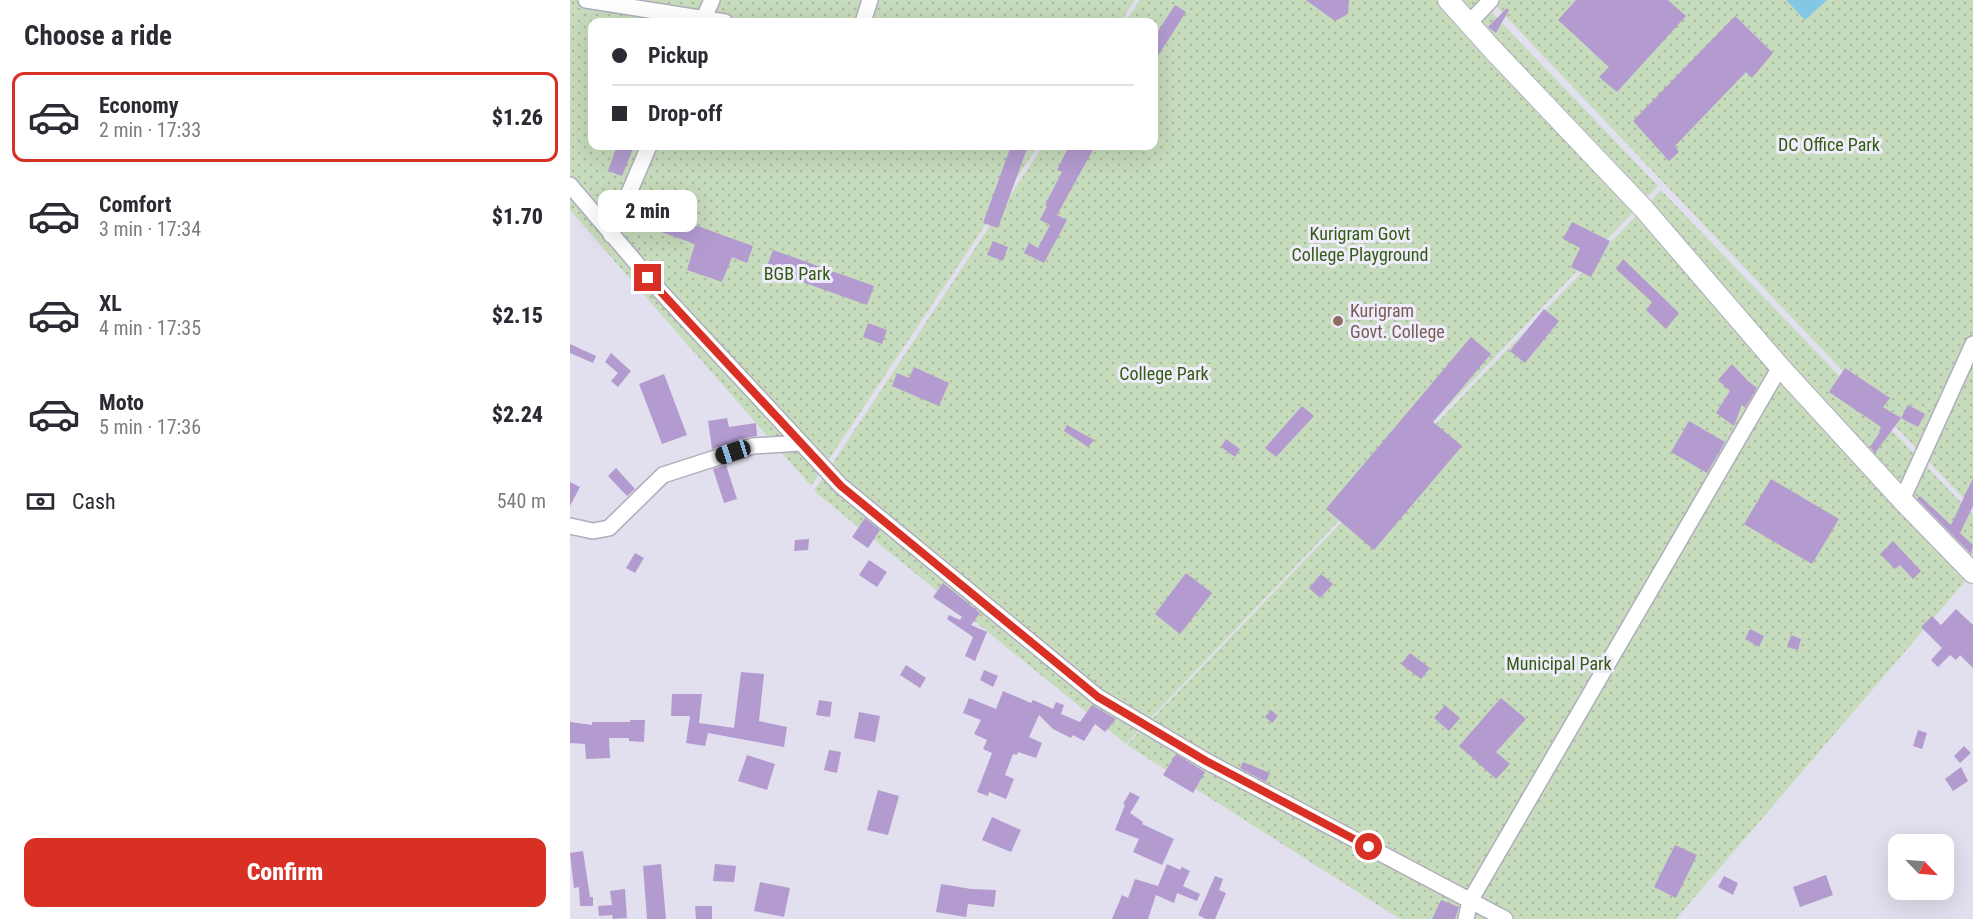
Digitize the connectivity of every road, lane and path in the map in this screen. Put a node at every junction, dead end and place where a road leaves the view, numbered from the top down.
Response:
1 (586, 0) edge
2 (712, 0) edge
3 (870, 0) edge
4 (1448, 0) edge
5 (1491, 0) edge
6 (686, 18) edge
7 (704, 18) edge
8 (864, 18) edge
9 (1469, 23) junction
10 (647, 150) edge
11 (570, 186) edge
12 (611, 235) junction
13 (1973, 344) edge
14 (1780, 367) junction
15 (801, 443) junction
16 (1902, 500) junction
17 (570, 526) edge
18 (1973, 573) edge
19 (1470, 901) junction
20 (1466, 919) edge
21 (1505, 919) edge

1 - 6 street
2 - 7 street
3 - 8 street
4 - 9 main road
5 - 9 street
9 - 14 main road
10 - 12 street
11 - 12 street
12 - 15 street
13 - 16 street
14 - 16 main road
14 - 19 street
15 - 17 street
15 - 19 street
16 - 18 main road
19 - 20 street
19 - 21 street

